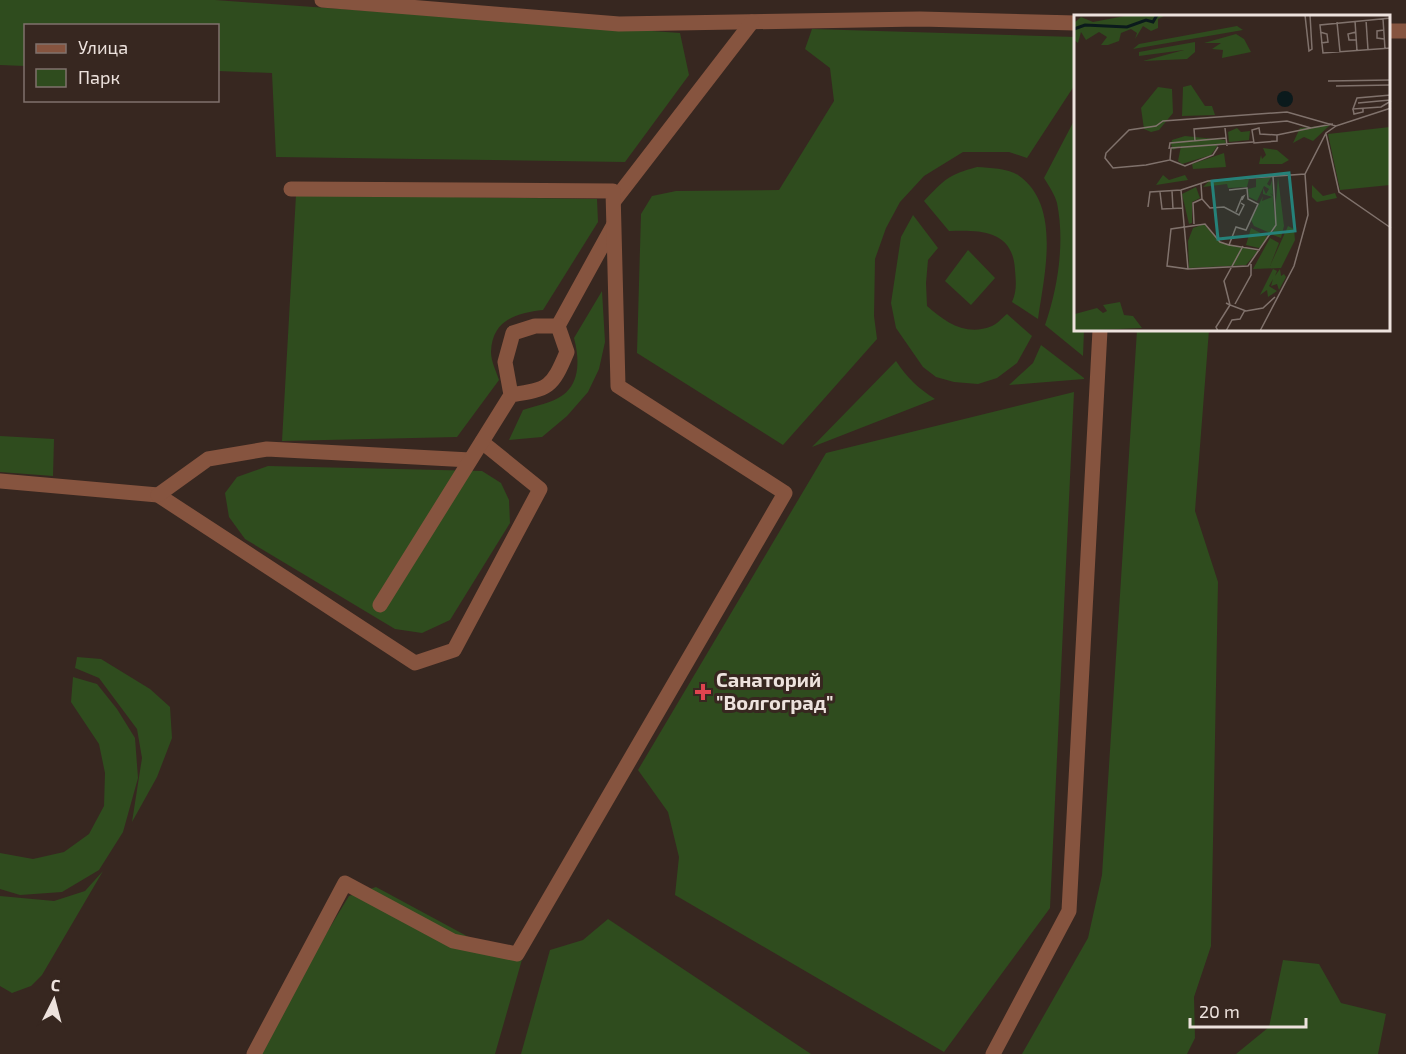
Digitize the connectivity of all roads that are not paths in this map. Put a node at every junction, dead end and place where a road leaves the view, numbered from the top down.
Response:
1 (322, 0) edge
2 (752, 22) junction
3 (1074, 23) edge
4 (291, 189) dead end
5 (614, 201) junction
6 (614, 224) junction
7 (558, 326) junction
8 (1100, 332) edge
9 (511, 395) junction
10 (482, 442) junction
11 (471, 460) junction
12 (0, 481) edge
13 (158, 495) junction
14 (380, 604) dead end
15 (254, 1054) edge
16 (993, 1054) edge

1 - 2 street
2 - 3 street
2 - 5 street
4 - 5 street
5 - 6 street
6 - 7 street
6 - 15 street
7 - 9 street
7 - 9 street
8 - 16 street
9 - 10 street
10 - 11 street
10 - 13 street
11 - 13 street
11 - 14 street
12 - 13 street

